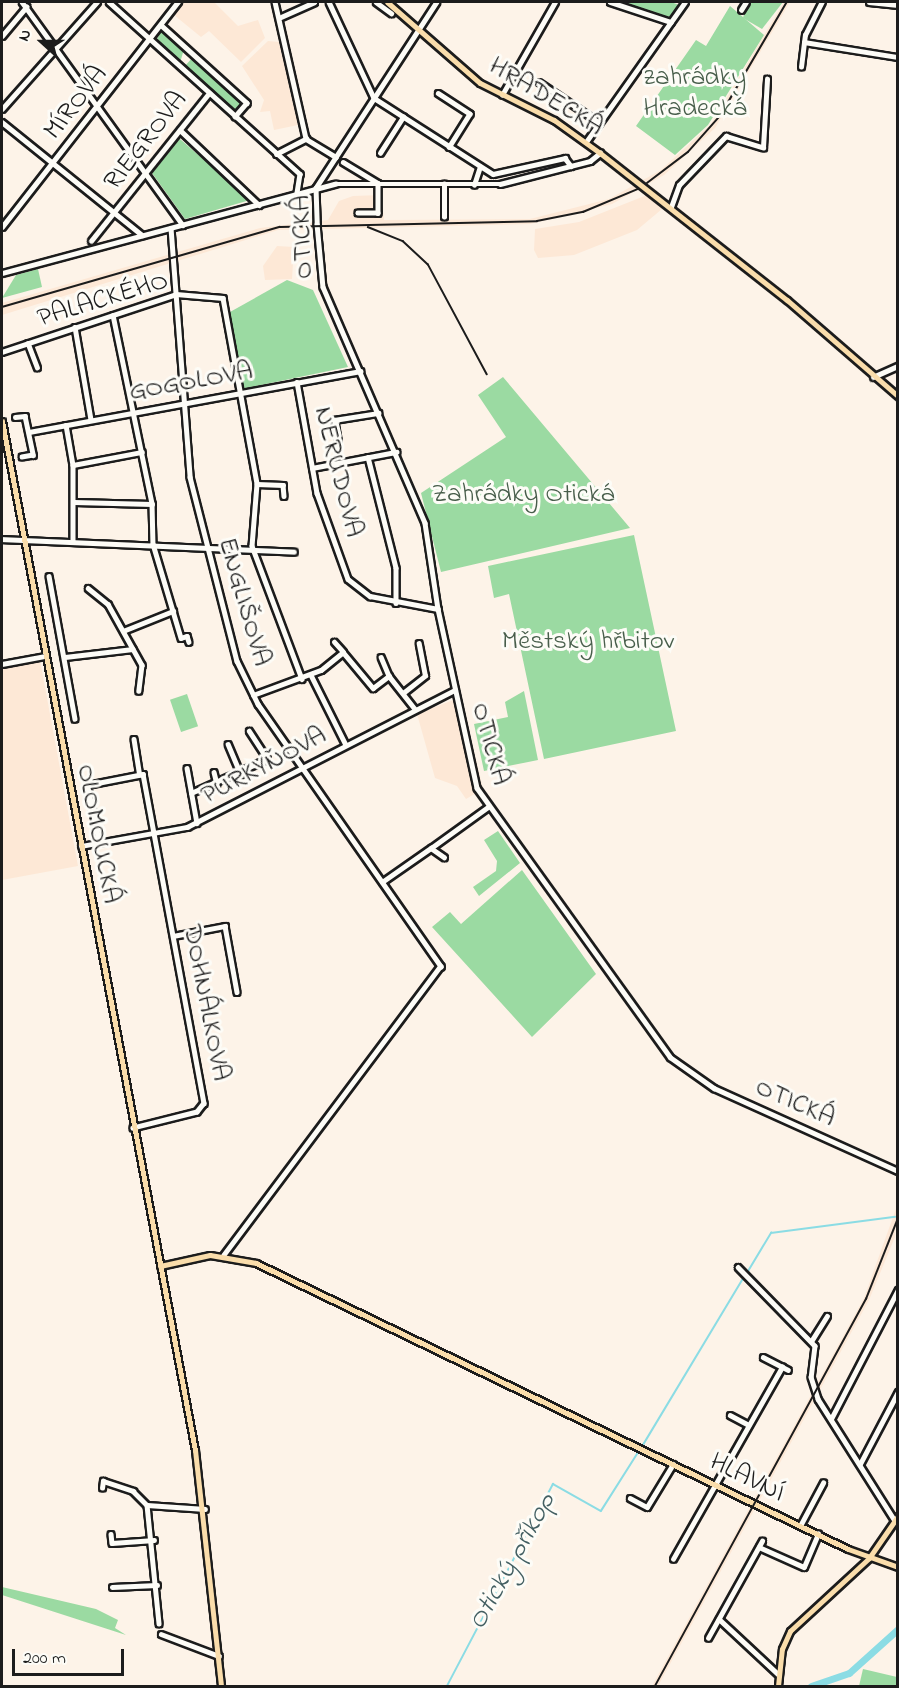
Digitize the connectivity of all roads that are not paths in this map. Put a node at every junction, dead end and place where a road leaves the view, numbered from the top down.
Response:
1 (22, 2) edge
2 (97, 2) edge
3 (109, 2) edge
4 (178, 2) edge
5 (275, 2) edge
6 (314, 2) edge
7 (329, 2) edge
8 (376, 2) edge
9 (387, 2) edge
10 (437, 2) edge
11 (555, 2) edge
12 (610, 2) edge
13 (677, 2) edge
14 (684, 2) edge
15 (746, 2) edge
16 (822, 2) edge
17 (869, 2) edge
18 (897, 5) edge
19 (26, 7) junction
20 (741, 10) dead end
21 (391, 13) dead end
22 (281, 17) junction
23 (671, 22) junction
24 (161, 25) junction
25 (419, 30) junction
26 (2, 33) edge
27 (151, 39) junction
28 (804, 42) junction
29 (56, 50) junction
30 (897, 57) edge
31 (801, 67) dead end
32 (767, 78) dead end
33 (539, 82) dead end
34 (761, 86) dead end
35 (768, 86) junction
36 (209, 93) junction
37 (438, 93) dead end
38 (502, 95) junction
39 (374, 98) junction
40 (99, 108) junction
41 (2, 109) edge
42 (235, 117) junction
43 (403, 117) junction
44 (2, 122) edge
45 (600, 123) junction
46 (180, 130) junction
47 (306, 139) junction
48 (586, 142) junction
49 (449, 147) junction
50 (380, 153) dead end
51 (600, 153) junction
52 (276, 154) junction
53 (336, 157) junction
54 (343, 162) dead end
55 (53, 164) junction
56 (571, 166) junction
57 (480, 167) junction
58 (146, 172) junction
59 (495, 175) junction
60 (378, 183) junction
61 (444, 184) junction
62 (474, 185) junction
63 (495, 185) junction
64 (316, 188) junction
65 (297, 194) junction
66 (259, 205) junction
67 (670, 207) junction
68 (114, 213) junction
69 (358, 213) dead end
70 (444, 217) dead end
71 (183, 225) junction
72 (2, 227) edge
73 (171, 228) junction
74 (142, 235) junction
75 (91, 241) dead end
76 (2, 273) edge
77 (176, 294) junction
78 (113, 315) junction
79 (75, 327) junction
80 (28, 343) junction
81 (2, 352) edge
82 (897, 366) edge
83 (37, 367) dead end
84 (360, 371) junction
85 (873, 377) junction
86 (297, 382) junction
87 (240, 393) junction
88 (897, 396) edge
89 (184, 403) junction
90 (135, 412) junction
91 (378, 412) junction
92 (15, 417) dead end
93 (91, 420) junction
94 (2, 421) edge
95 (66, 425) junction
96 (29, 432) junction
97 (338, 441) dead end
98 (142, 452) junction
99 (396, 452) junction
100 (22, 457) dead end
101 (368, 457) junction
102 (73, 465) junction
103 (312, 468) junction
104 (257, 484) junction
105 (284, 496) dead end
106 (74, 502) junction
107 (152, 504) junction
108 (2, 539) edge
109 (23, 540) junction
110 (73, 542) junction
111 (153, 544) junction
112 (207, 545) junction
113 (252, 546) junction
114 (294, 552) dead end
115 (49, 576) dead end
116 (88, 588) dead end
117 (396, 603) junction
118 (438, 609) junction
119 (174, 611) junction
120 (123, 631) junction
121 (189, 642) dead end
122 (334, 642) dead end
123 (419, 644) dead end
124 (133, 649) junction
125 (343, 652) junction
126 (45, 656) junction
127 (64, 657) junction
128 (381, 657) dead end
129 (2, 664) edge
130 (311, 675) junction
131 (389, 676) junction
132 (302, 679) junction
133 (455, 690) junction
134 (139, 692) dead end
135 (403, 693) junction
136 (253, 695) junction
137 (415, 709) junction
138 (75, 719) dead end
139 (249, 731) dead end
140 (134, 739) dead end
141 (228, 744) dead end
142 (346, 745) junction
143 (187, 768) dead end
144 (302, 768) junction
145 (214, 772) dead end
146 (241, 774) junction
147 (140, 775) junction
148 (217, 784) junction
149 (191, 793) junction
150 (489, 807) junction
151 (197, 823) junction
152 (156, 833) junction
153 (99, 843) junction
154 (81, 846) junction
155 (431, 848) junction
156 (444, 857) dead end
157 (382, 882) junction
158 (173, 936) junction
159 (237, 992) dead end
160 (133, 1128) junction
161 (897, 1171) edge
162 (224, 1255) junction
163 (160, 1266) junction
164 (738, 1267) dead end
165 (897, 1290) edge
166 (827, 1316) dead end
167 (812, 1340) junction
168 (763, 1357) dead end
169 (782, 1367) junction
170 (788, 1370) dead end
171 (897, 1392) edge
172 (730, 1415) dead end
173 (831, 1419) junction
174 (749, 1425) junction
175 (674, 1464) junction
176 (860, 1464) junction
177 (823, 1484) dead end
178 (716, 1485) junction
179 (102, 1488) dead end
180 (630, 1498) dead end
181 (147, 1505) junction
182 (205, 1509) junction
183 (896, 1519) edge
184 (800, 1526) junction
185 (111, 1534) dead end
186 (818, 1534) junction
187 (154, 1540) junction
188 (762, 1541) dead end
189 (759, 1547) junction
190 (869, 1558) junction
191 (673, 1559) dead end
192 (897, 1567) edge
193 (157, 1585) junction
194 (112, 1587) dead end
195 (719, 1619) junction
196 (159, 1623) dead end
197 (161, 1634) dead end
198 (708, 1638) dead end
199 (219, 1656) junction
200 (779, 1675) junction
201 (221, 1686) edge
202 (778, 1686) edge

1 - 19 street
2 - 29 street
3 - 27 street
4 - 24 street, MÍROVÁ
5 - 22 street
6 - 22 street
7 - 39 street
8 - 21 street
9 - 25 main road, HRADECKÁ
10 - 25 street, OTICKÁ
11 - 38 street
12 - 23 street
13 - 14 street
14 - 23 street
15 - 20 street
16 - 28 street
17 - 18 street
19 - 26 street
19 - 29 street
22 - 47 street
23 - 45 street
24 - 27 street, MÍROVÁ
24 - 42 street
25 - 38 main road, HRADECKÁ
25 - 39 street, OTICKÁ
27 - 36 street
27 - 40 street, MÍROVÁ
28 - 30 street
28 - 31 street
29 - 40 street
29 - 41 street
32 - 35 street
33 - 45 street
34 - 35 street
35 - 67 street
36 - 42 street
36 - 46 street, RIEGROVA
37 - 49 street
38 - 48 main road, HRADECKÁ
39 - 43 street
39 - 53 street, OTICKÁ
40 - 55 street, MÍROVÁ
40 - 58 street
42 - 52 street
43 - 49 street
43 - 50 street
44 - 55 street
45 - 48 street
46 - 58 street, RIEGROVA
46 - 66 street
47 - 52 street
47 - 53 street
48 - 51 main road, HRADECKÁ
49 - 57 street
51 - 56 street
51 - 67 main road, HRADECKÁ
52 - 65 street
53 - 64 street, OTICKÁ
54 - 60 street
55 - 68 street
55 - 72 street, MÍROVÁ
56 - 59 street
56 - 63 street
57 - 59 street
57 - 62 street
58 - 68 street, RIEGROVA
58 - 71 street
59 - 63 street
60 - 61 street
60 - 64 street
60 - 69 street
61 - 62 street
61 - 70 street
62 - 63 street
64 - 65 street
64 - 84 street, OTICKÁ
65 - 66 street
66 - 71 street
67 - 85 main road, HRADECKÁ
68 - 74 street
68 - 75 street, RIEGROVA
71 - 73 street
73 - 74 street
73 - 77 street, ENGLIŠOVA
74 - 76 street
77 - 78 street, PALACKÉHO
77 - 87 street, PALACKÉHO
77 - 89 street, ENGLIŠOVA
78 - 79 street, PALACKÉHO
78 - 90 street
79 - 80 street, PALACKÉHO
79 - 93 street
80 - 81 street, PALACKÉHO
80 - 83 street
82 - 85 street
84 - 86 street, GOGOLOVA
84 - 91 street, OTICKÁ
85 - 88 main road, HRADECKÁ
86 - 87 street, GOGOLOVA
86 - 103 street, NERUDOVA
87 - 89 street, GOGOLOVA
87 - 104 street
89 - 90 street, GOGOLOVA
89 - 112 street, ENGLIŠOVA
90 - 93 street, GOGOLOVA
90 - 98 street
91 - 97 street
91 - 99 street, OTICKÁ
92 - 96 street
93 - 95 street, GOGOLOVA
94 - 109 main road, OLOMOUCKÁ
95 - 96 street, GOGOLOVA
95 - 102 street
96 - 100 street
98 - 102 street
98 - 107 street
99 - 101 street
99 - 118 street, OTICKÁ
101 - 103 street
101 - 117 street
102 - 106 street
103 - 117 street, NERUDOVA
104 - 105 street
104 - 113 street
106 - 107 street
106 - 110 street
107 - 111 street
108 - 109 street
109 - 110 street
109 - 126 main road, OLOMOUCKÁ
110 - 111 street
111 - 112 street
111 - 119 street
112 - 113 street
112 - 136 street, ENGLIŠOVA
113 - 114 street
113 - 132 street
115 - 127 street
116 - 120 street
117 - 118 street, NERUDOVA
118 - 133 street, OTICKÁ
119 - 120 street
119 - 121 street
120 - 124 street
122 - 125 street
123 - 135 street
124 - 127 street
124 - 134 street
125 - 130 street
125 - 131 street
126 - 129 street
126 - 154 main road, OLOMOUCKÁ
127 - 138 street
128 - 131 street
130 - 132 street
130 - 142 street
131 - 135 street
132 - 136 street
133 - 137 street, PURKYŇOVA
133 - 150 street, OTICKÁ
135 - 137 street
136 - 144 street, ENGLIŠOVA
137 - 142 street, PURKYŇOVA
139 - 146 street
140 - 147 street
141 - 146 street
142 - 144 street, PURKYŇOVA
143 - 149 street
144 - 151 street, PURKYŇOVA
144 - 157 street, ENGLIŠOVA
145 - 148 street
146 - 148 street
147 - 152 street, OLOMOUCKÁ
147 - 153 street, OLOMOUCKÁ
148 - 149 street
149 - 151 street
150 - 155 street
150 - 161 street, OTICKÁ
151 - 152 street, PURKYŇOVA
152 - 153 street, PURKYŇOVA
152 - 158 street, DOHNÁLKOVA
153 - 154 street, PURKYŇOVA
154 - 160 main road, OLOMOUCKÁ
155 - 156 street
155 - 157 street
157 - 162 street, ENGLIŠOVA
158 - 159 street
158 - 160 street, DOHNÁLKOVA
160 - 163 main road, OLOMOUCKÁ
162 - 163 main road
162 - 175 main road, HLAVNÍ
163 - 182 main road, OLOMOUCKÁ
164 - 167 street
165 - 173 street
166 - 167 street
167 - 173 street
168 - 169 street
169 - 170 street
169 - 174 street
171 - 176 street
172 - 174 street
173 - 176 street
174 - 178 street
175 - 178 main road, HLAVNÍ
175 - 180 street
176 - 183 street
177 - 184 street
178 - 184 main road, HLAVNÍ
178 - 191 street
179 - 181 street
181 - 182 street
181 - 187 street
182 - 199 main road, OLOMOUCKÁ
183 - 190 main road
184 - 186 main road, HLAVNÍ
185 - 187 street
186 - 189 street
186 - 190 main road, HLAVNÍ
187 - 193 street
188 - 189 street
189 - 195 street
190 - 192 main road, HLAVNÍ
190 - 200 main road
193 - 194 street
193 - 196 street
195 - 198 street
195 - 200 street
197 - 199 street
199 - 201 main road, OLOMOUCKÁ
200 - 202 main road

